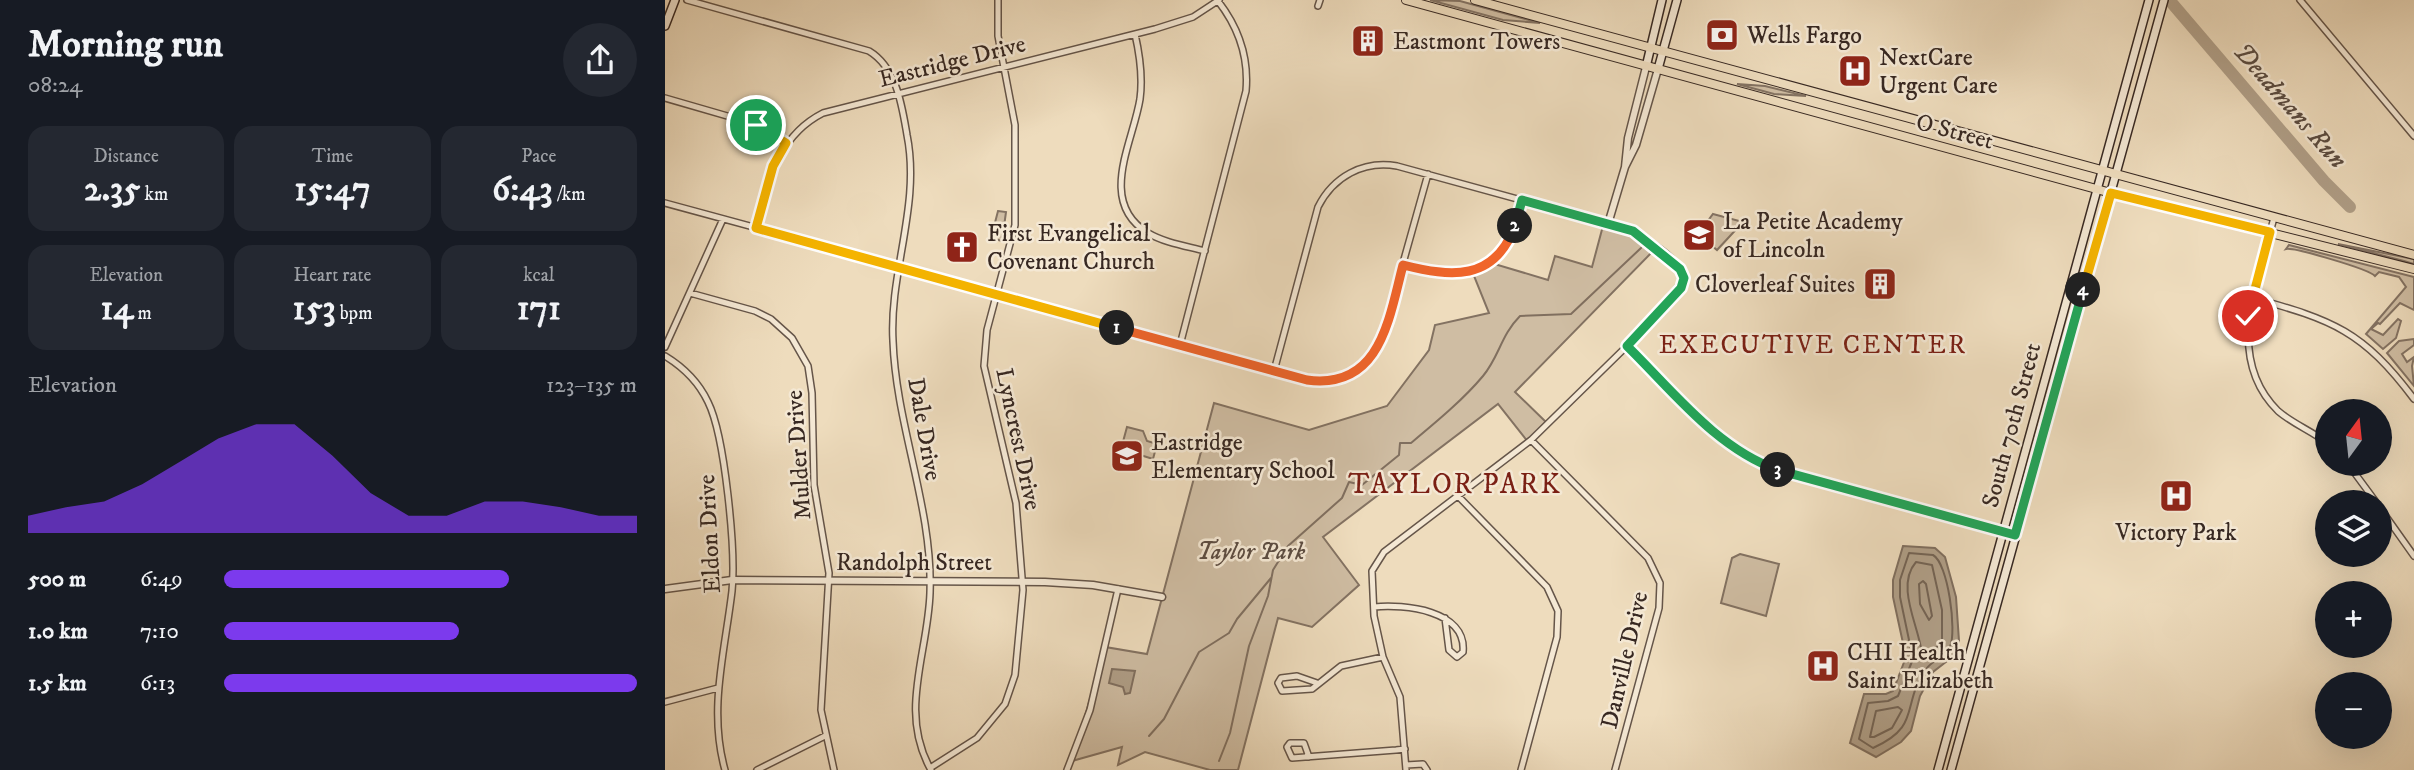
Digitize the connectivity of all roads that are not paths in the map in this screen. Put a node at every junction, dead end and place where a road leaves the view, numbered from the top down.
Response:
1 (675, 0) edge
2 (687, 0) edge
3 (998, 0) edge
4 (1406, 0) edge
5 (1475, 0) edge
6 (1662, 0) edge
7 (1677, 0) edge
8 (2149, 0) edge
9 (2164, 0) edge
10 (2300, 0) edge
11 (1219, 1) edge
12 (665, 26) edge
13 (1135, 34) junction
14 (1650, 48) junction
15 (1663, 52) junction
16 (1004, 66) junction
17 (1646, 66) junction
18 (1657, 69) junction
19 (897, 93) junction
20 (665, 98) edge
21 (2414, 136) edge
22 (786, 143) junction
23 (1625, 167) junction
24 (2101, 172) junction
25 (1428, 174) junction
26 (2116, 176) junction
27 (2097, 189) junction
28 (2111, 193) junction
29 (1522, 200) junction
30 (665, 203) edge
31 (2274, 218) junction
32 (723, 219) junction
33 (1608, 223) junction
34 (756, 228) junction
35 (2270, 232) junction
36 (1205, 251) junction
37 (2414, 255) edge
38 (1403, 265) junction
39 (900, 268) junction
40 (2414, 269) edge
41 (690, 293) junction
42 (997, 295) junction
43 (2253, 298) junction
44 (1180, 345) junction
45 (1627, 346) junction
46 (665, 347) edge
47 (665, 356) edge
48 (1274, 371) junction
49 (2414, 399) edge
50 (2315, 435) edge
51 (1531, 440) junction
52 (1458, 496) junction
53 (2392, 525) edge
54 (2003, 532) junction
55 (2015, 535) junction
56 (2414, 556) edge
57 (732, 580) junction
58 (829, 581) junction
59 (929, 582) junction
60 (1023, 582) junction
61 (665, 589) edge
62 (1118, 589) junction
63 (1162, 597) dead end
64 (1374, 607) junction
65 (1445, 618) junction
66 (1383, 657) junction
67 (1317, 683) junction
68 (718, 688) junction
69 (665, 702) edge
70 (825, 736) junction
71 (1405, 749) junction
72 (1309, 757) dead end
73 (1406, 767) edge
74 (930, 769) edge
75 (1523, 769) edge
76 (725, 770) edge
77 (757, 770) edge
78 (834, 770) edge
79 (1067, 770) edge
80 (1427, 770) edge
81 (1615, 770) edge
82 (1938, 770) edge
83 (1951, 770) edge

1 - 12 main road
2 - 19 street, Dale Drive
3 - 16 street, Lyncrest Drive
4 - 17 main road, O Street
5 - 14 main road, O Street
6 - 14 main road
7 - 15 main road
8 - 24 main road, South 70th Street
9 - 26 main road, South 70th Street
10 - 21 street
11 - 13 street, Eastridge Drive
11 - 36 street
13 - 16 street, Eastridge Drive
13 - 36 street
14 - 15 main road, O Street
14 - 17 main road
15 - 18 main road
15 - 24 main road, O Street
16 - 19 street, Eastridge Drive
16 - 42 street, Lyncrest Drive
17 - 18 main road, O Street
17 - 23 street
18 - 23 street
18 - 27 main road, O Street
19 - 22 street, Eastridge Drive
19 - 39 street, Dale Drive
20 - 22 street
22 - 34 street, Eastridge Drive
23 - 33 street
24 - 26 main road, O Street
24 - 27 main road, South 70th Street
25 - 29 street
25 - 38 street
25 - 48 street
26 - 28 main road, South 70th Street
26 - 31 main road, O Street
27 - 28 main road, O Street
27 - 54 main road, South 70th Street
28 - 35 main road, O Street
28 - 55 main road, South 70th Street
29 - 33 street
29 - 38 street
30 - 32 street
31 - 35 street
31 - 37 main road, O Street
32 - 34 street
32 - 41 street
33 - 45 street
34 - 39 street
35 - 40 main road, O Street
35 - 43 street
36 - 44 street
38 - 48 street
39 - 42 street
39 - 59 street, Dale Drive
41 - 46 street
41 - 58 street, Mulder Drive
42 - 44 street
42 - 60 street, Lyncrest Drive
43 - 49 street
43 - 50 street
44 - 48 street
45 - 51 street
45 - 54 street
47 - 57 street, Eldon Drive
51 - 52 street
51 - 81 street, Danville Drive
52 - 64 street
52 - 75 street
53 - 56 street
54 - 55 street
54 - 82 main road, South 70th Street
55 - 83 main road, South 70th Street
57 - 58 street, Randolph Street
57 - 61 street, Randolph Street
57 - 68 street, Eldon Drive
58 - 59 street, Randolph Street
58 - 70 street, Mulder Drive
59 - 60 street, Randolph Street
59 - 74 street, Dale Drive
60 - 62 street, Randolph Street
60 - 74 street, Lyncrest Drive
62 - 63 street, Randolph Street
62 - 79 street
64 - 65 street
64 - 66 street
65 - 65 street
66 - 67 street
66 - 71 street
67 - 67 street
68 - 69 street
68 - 76 street, Eldon Drive
70 - 77 street
70 - 78 street, Mulder Drive
71 - 72 street
71 - 73 street
73 - 80 street

